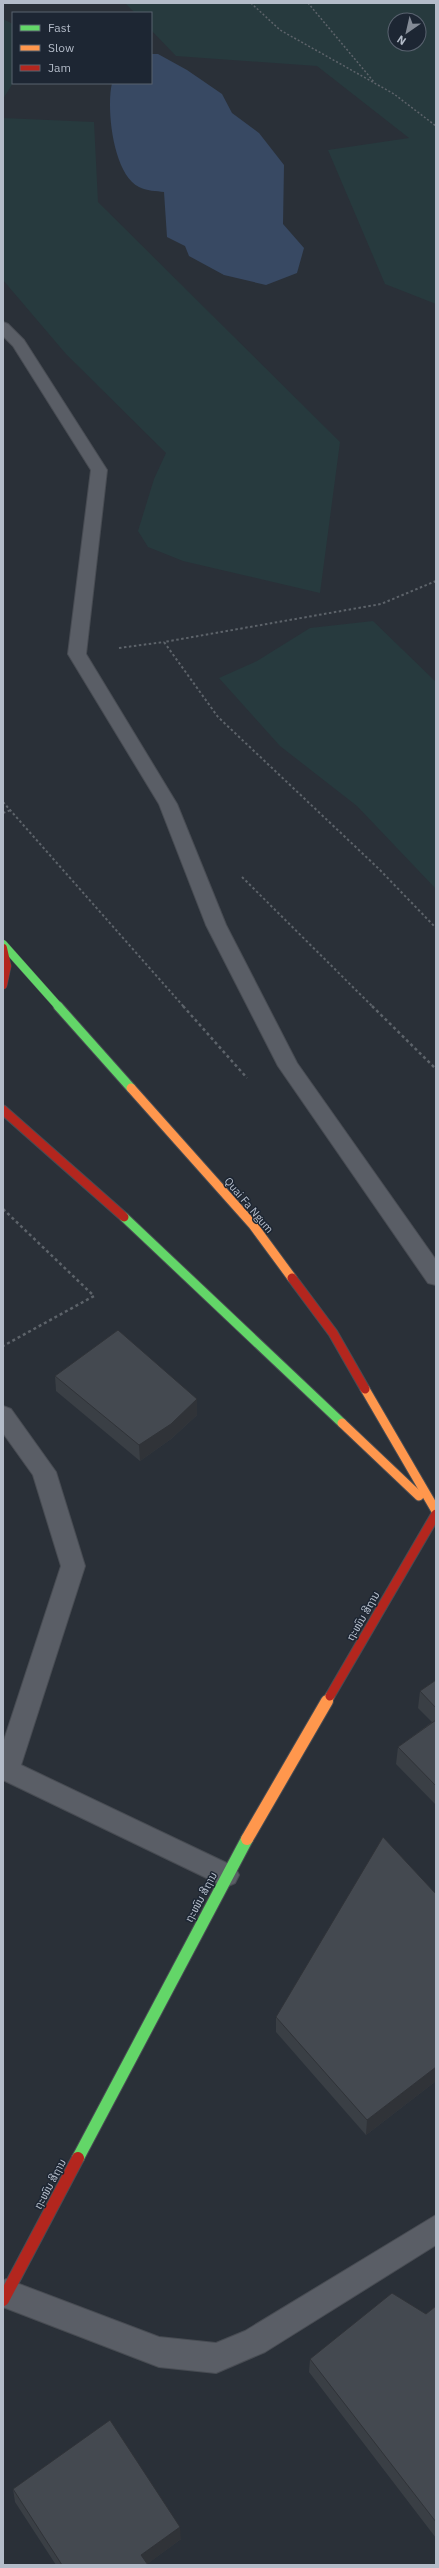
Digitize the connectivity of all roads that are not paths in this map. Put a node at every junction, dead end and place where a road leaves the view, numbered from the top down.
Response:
1 (3, 327) edge
2 (3, 944) edge
3 (3, 948) edge
4 (3, 985) edge
5 (3, 1110) edge
6 (436, 1278) edge
7 (3, 1415) edge
8 (436, 1512) edge
9 (5, 1769) edge
10 (226, 1875) junction
11 (436, 2229) edge
12 (5, 2297) edge

1 - 6 lane
2 - 8 street, Quai Fa Ngum
3 - 4 street
5 - 8 street
7 - 9 lane
8 - 10 street, ຖະໜົນ ສີຖານ
9 - 10 lane
10 - 12 street, ຖະໜົນ ສີຖານ
11 - 12 lane

